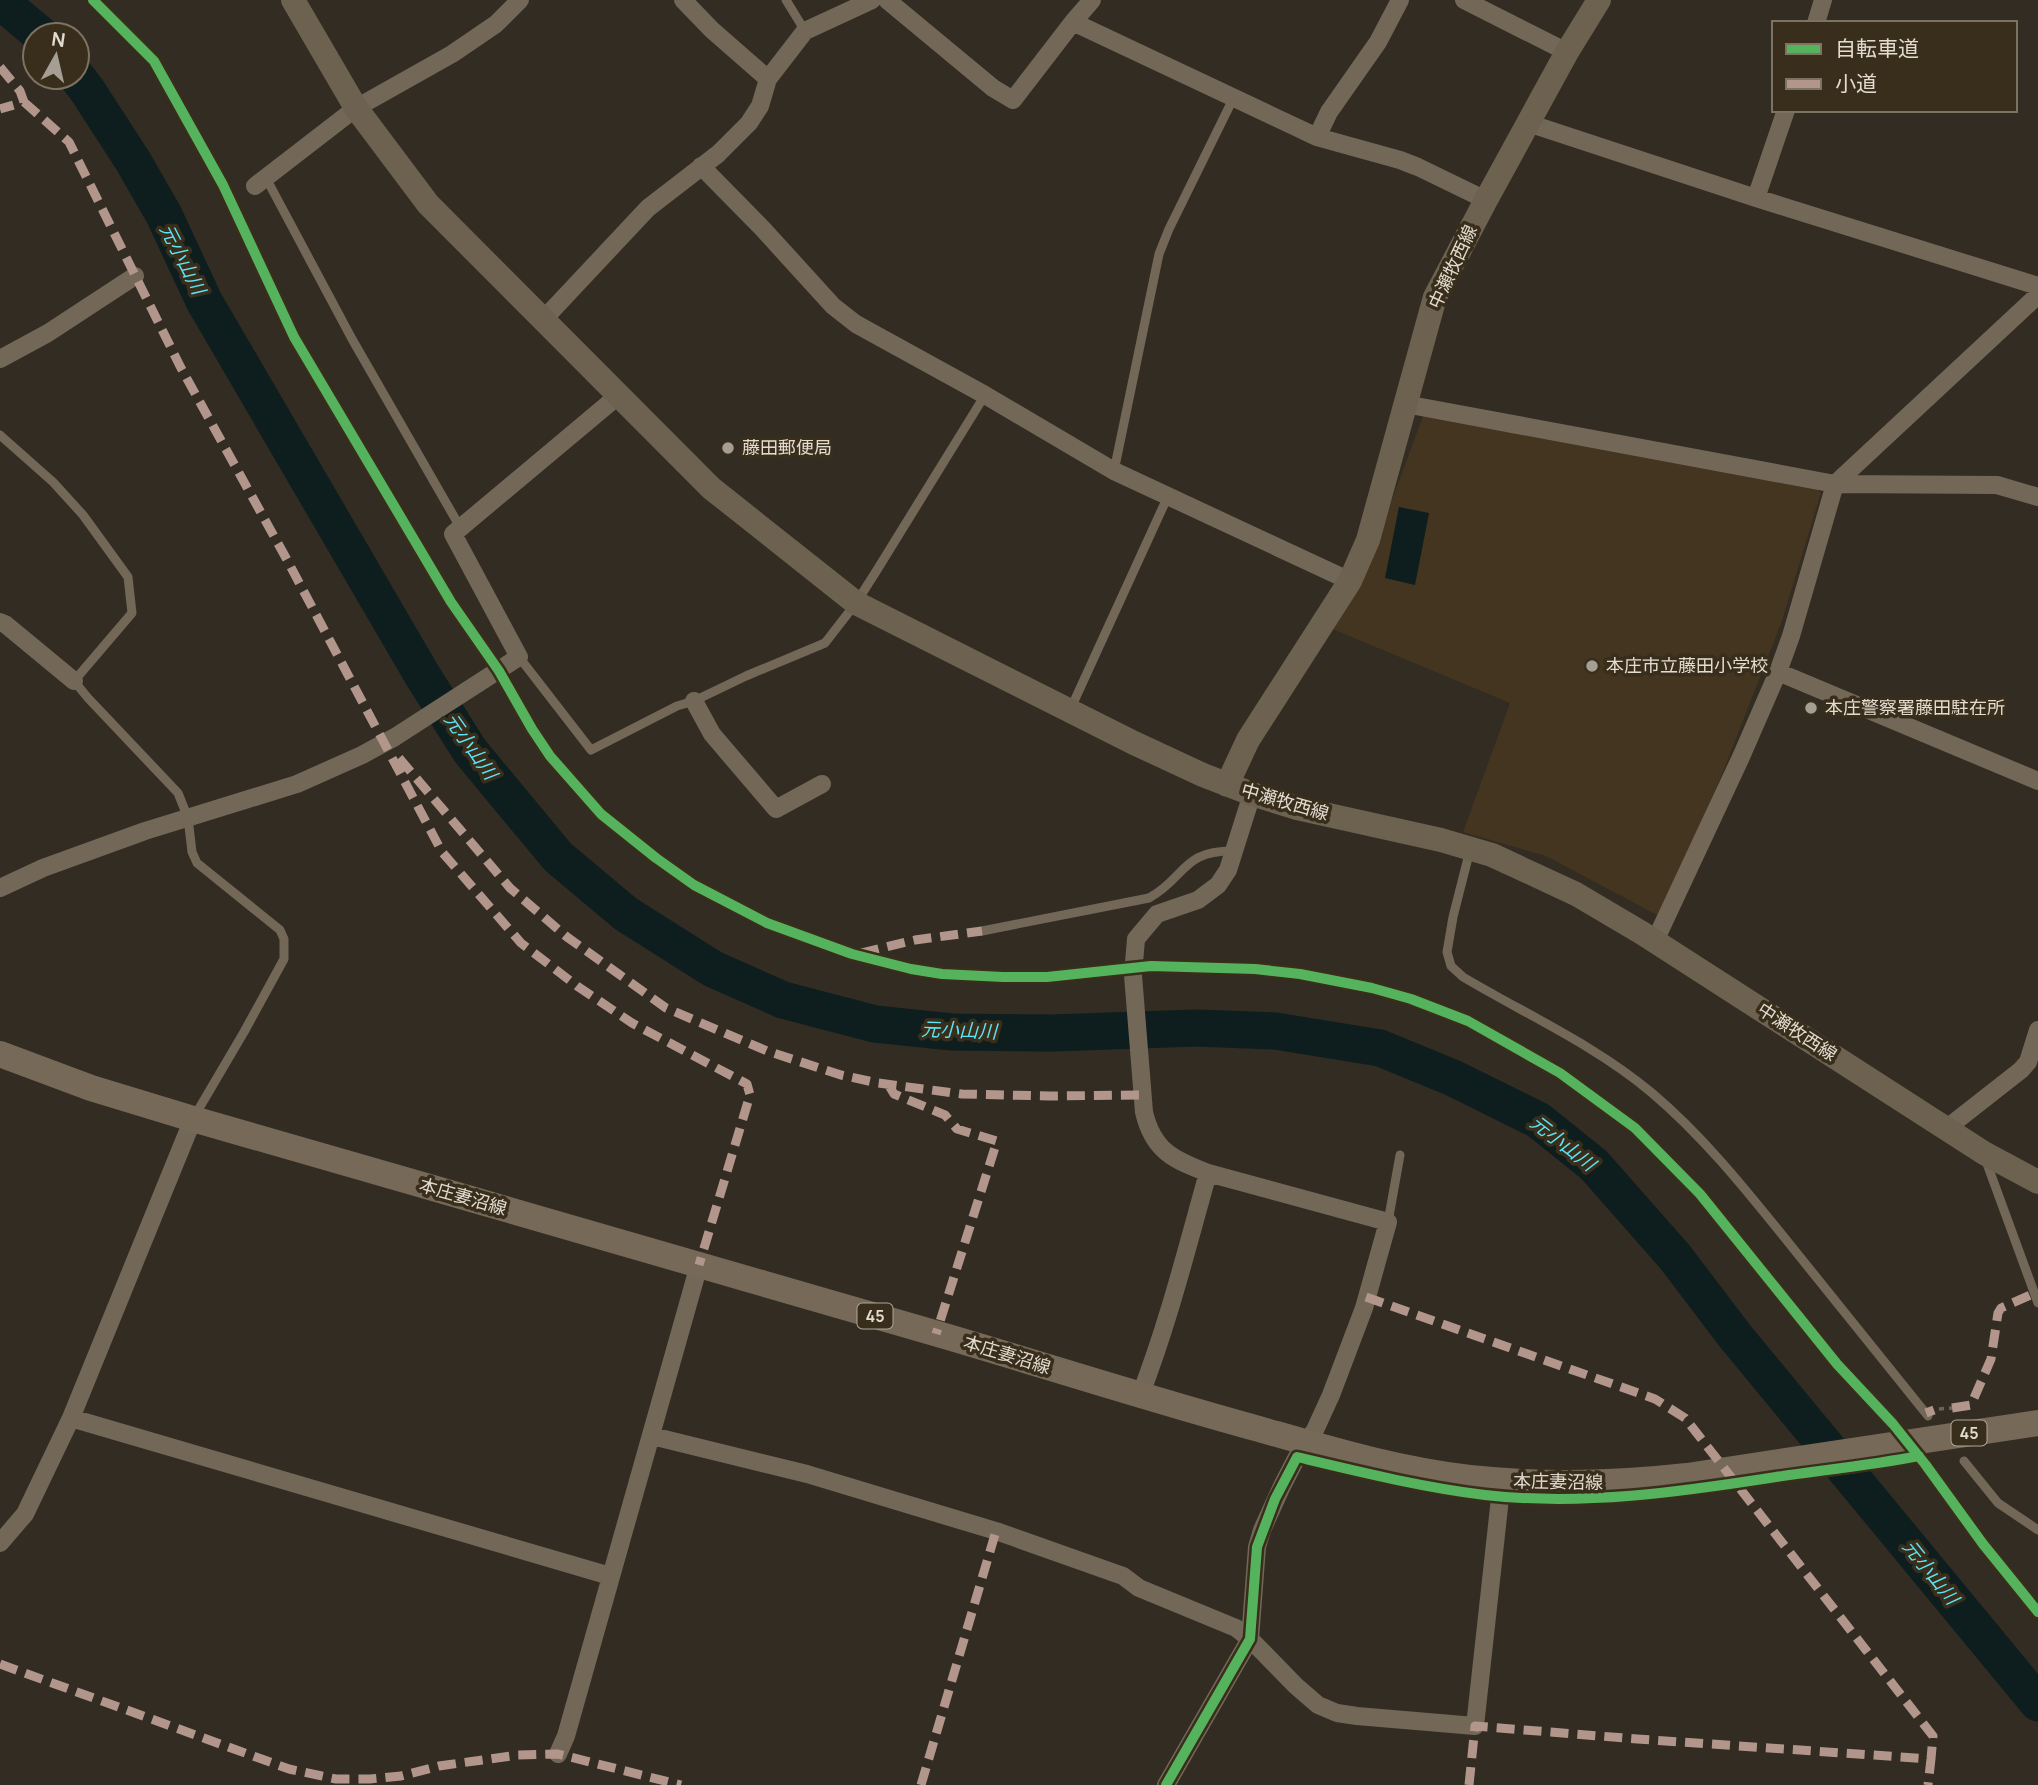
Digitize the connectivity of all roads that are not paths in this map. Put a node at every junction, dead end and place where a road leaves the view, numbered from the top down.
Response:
1 (520, 0) edge
2 (683, 0) edge
3 (786, 0) edge
4 (872, 0) edge
5 (887, 0) edge
6 (1092, 0) edge
7 (1400, 0) edge
8 (1464, 0) edge
9 (1599, 0) edge
10 (1823, 0) edge
11 (298, 5) edge
12 (1817, 21) edge
13 (1073, 22) junction
14 (805, 31) junction
15 (1567, 52) junction
16 (768, 79) junction
17 (1233, 99) junction
18 (356, 108) junction
19 (1785, 112) edge
20 (1528, 123) junction
21 (1317, 137) junction
22 (701, 166) junction
23 (261, 182) joint
24 (1756, 198) junction
25 (1486, 200) junction
26 (135, 276) dead end
27 (2038, 286) edge
28 (2038, 295) edge
29 (542, 321) junction
30 (0, 359) edge
31 (619, 395) junction
32 (985, 395) junction
33 (1405, 404) junction
34 (0, 435) edge
35 (1114, 471) junction
36 (1835, 484) junction
37 (1168, 496) junction
38 (2038, 497) edge
39 (460, 527) junction
40 (1350, 581) junction
41 (856, 603) junction
42 (0, 622) edge
43 (519, 657) junction
44 (1778, 672) junction
45 (74, 681) junction
46 (694, 701) junction
47 (1070, 709) junction
48 (2038, 781) edge
49 (822, 784) dead end
50 (1227, 785) junction
51 (1252, 794) junction
52 (188, 818) junction
53 (1470, 848) junction
54 (1234, 851) junction
55 (0, 888) edge
56 (982, 931) dead end
57 (1655, 941) junction
58 (2038, 1030) edge
59 (0, 1054) edge
60 (193, 1119) junction
61 (1947, 1128) junction
62 (1984, 1153) junction
63 (1400, 1155) dead end
64 (1208, 1173) junction
65 (2038, 1182) edge
66 (1388, 1222) junction
67 (699, 1265) junction
68 (2038, 1303) edge
69 (1140, 1396) junction
70 (1931, 1413) road end
71 (71, 1418) junction
72 (2038, 1423) edge
73 (652, 1436) junction
74 (1307, 1443) junction
75 (1964, 1461) dead end
76 (1502, 1480) junction
77 (2038, 1531) edge
78 (0, 1543) edge
79 (610, 1576) junction
80 (1250, 1639) junction
81 (558, 1754) dead end
82 (1166, 1785) edge

1 - 18 street
2 - 16 street
3 - 14 lane
4 - 14 street
5 - 13 street
6 - 13 street
7 - 21 street
8 - 15 street
9 - 15 main road, 中瀬牧西線
10 - 12 street
11 - 18 main road
13 - 17 street
14 - 16 street
15 - 20 main road, 中瀬牧西線
16 - 22 street
17 - 21 street
17 - 35 lane
18 - 23 street
18 - 29 main road
19 - 24 street
20 - 24 street
20 - 25 main road, 中瀬牧西線
21 - 25 street
22 - 29 street
22 - 32 street
23 - 39 lane
24 - 27 street
25 - 33 main road, 中瀬牧西線
26 - 30 street
28 - 36 street
29 - 31 main road
31 - 39 street
31 - 41 main road
32 - 35 street
32 - 41 lane
33 - 36 street
33 - 40 main road, 中瀬牧西線
34 - 45 lane
35 - 37 street
36 - 38 street
36 - 44 street
37 - 40 street
37 - 47 lane
39 - 43 street
40 - 50 main road, 中瀬牧西線
41 - 46 lane
41 - 47 main road
42 - 45 street
43 - 46 lane
43 - 52 street
44 - 48 street
44 - 57 street
45 - 52 lane
46 - 49 street
47 - 50 main road
50 - 51 main road, 中瀬牧西線
51 - 53 main road, 中瀬牧西線
51 - 54 street
52 - 55 street
52 - 60 lane
53 - 57 main road, 中瀬牧西線
53 - 70 lane
54 - 56 lane
54 - 64 street
57 - 61 main road, 中瀬牧西線
58 - 61 street
59 - 60 main road, 本庄妻沼線 / 45
60 - 67 main road, 本庄妻沼線 / 45
60 - 71 street
61 - 62 main road, 中瀬牧西線
62 - 65 main road, 中瀬牧西線
62 - 68 lane
63 - 66 lane
64 - 66 street
64 - 69 street
66 - 74 street
67 - 69 main road, 本庄妻沼線 / 45
67 - 73 street
69 - 74 main road, 本庄妻沼線 / 45
71 - 78 street
71 - 79 street
72 - 76 main road, 本庄妻沼線 / 45
73 - 79 street
73 - 80 street
74 - 76 main road, 本庄妻沼線 / 45
74 - 80 street
75 - 77 lane
76 - 80 street
79 - 81 street
80 - 82 street

